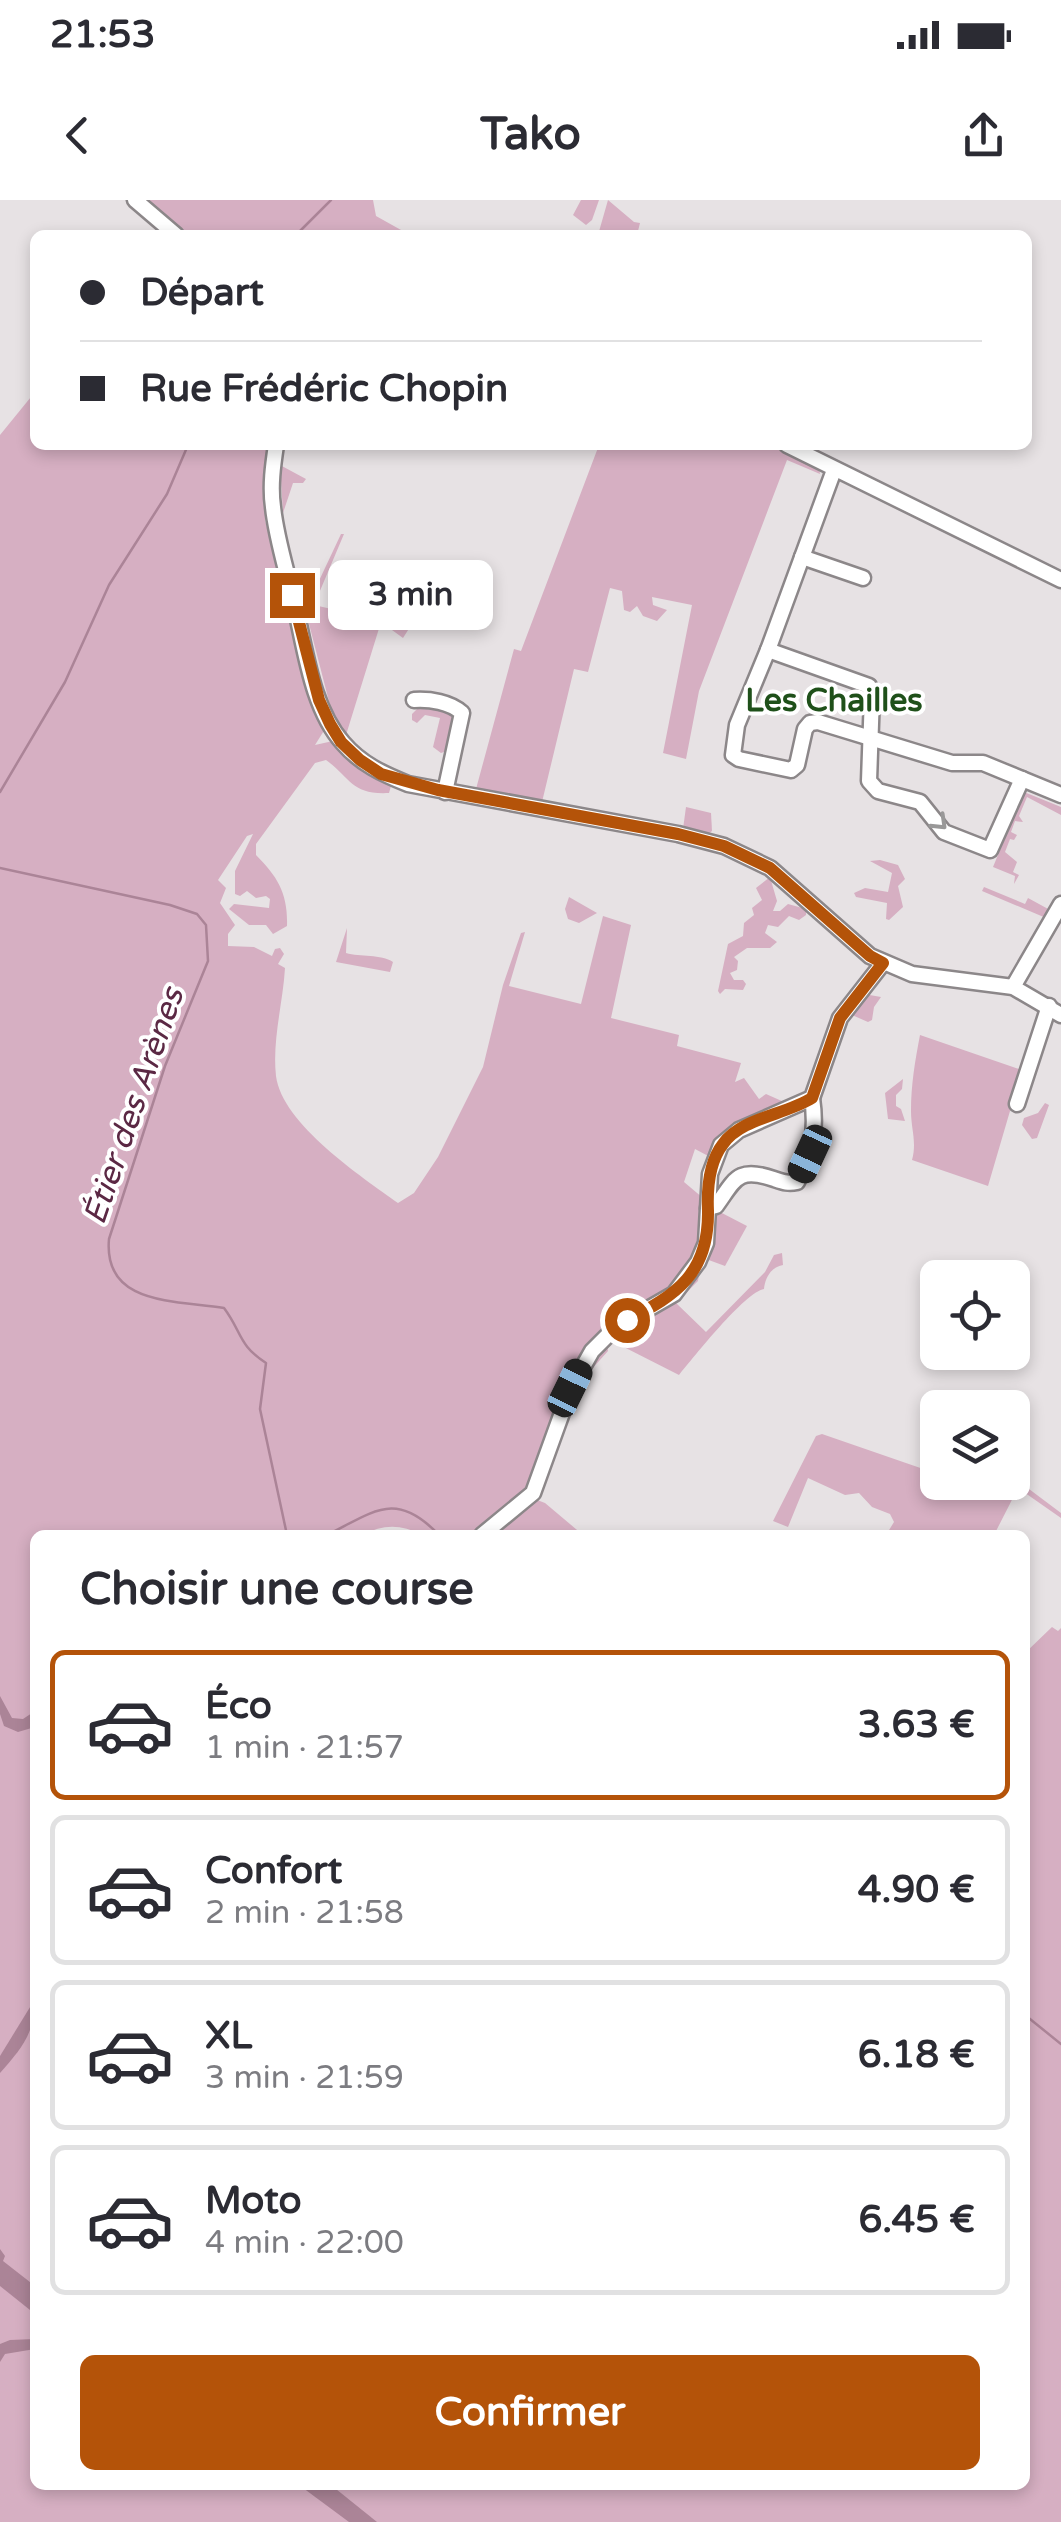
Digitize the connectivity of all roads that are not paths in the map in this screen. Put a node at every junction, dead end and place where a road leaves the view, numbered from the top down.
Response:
1 (135, 200) edge
2 (170, 230) edge
3 (275, 450) edge
4 (797, 450) edge
5 (834, 470) junction
6 (802, 556) junction
7 (863, 578) dead end
8 (1061, 580) edge
9 (768, 650) junction
10 (414, 700) dead end
11 (870, 736) junction
12 (1022, 779) junction
13 (445, 792) junction
14 (1061, 795) edge
15 (1061, 904) edge
16 (883, 963) junction
17 (1013, 987) junction
18 (1055, 1010) edge
19 (812, 1098) junction
20 (1017, 1104) dead end
21 (708, 1208) junction
22 (488, 1530) edge

1 - 2 street
3 - 13 street
4 - 5 street
5 - 6 street
5 - 8 street
6 - 7 street
6 - 9 street
9 - 11 street
9 - 11 street
10 - 13 street
11 - 12 street
11 -> 12 street
12 - 14 street
13 - 16 street
15 - 17 street
16 - 17 street
16 - 19 street
17 - 18 street
18 - 20 street
19 - 21 street
19 - 21 street
21 - 22 street

